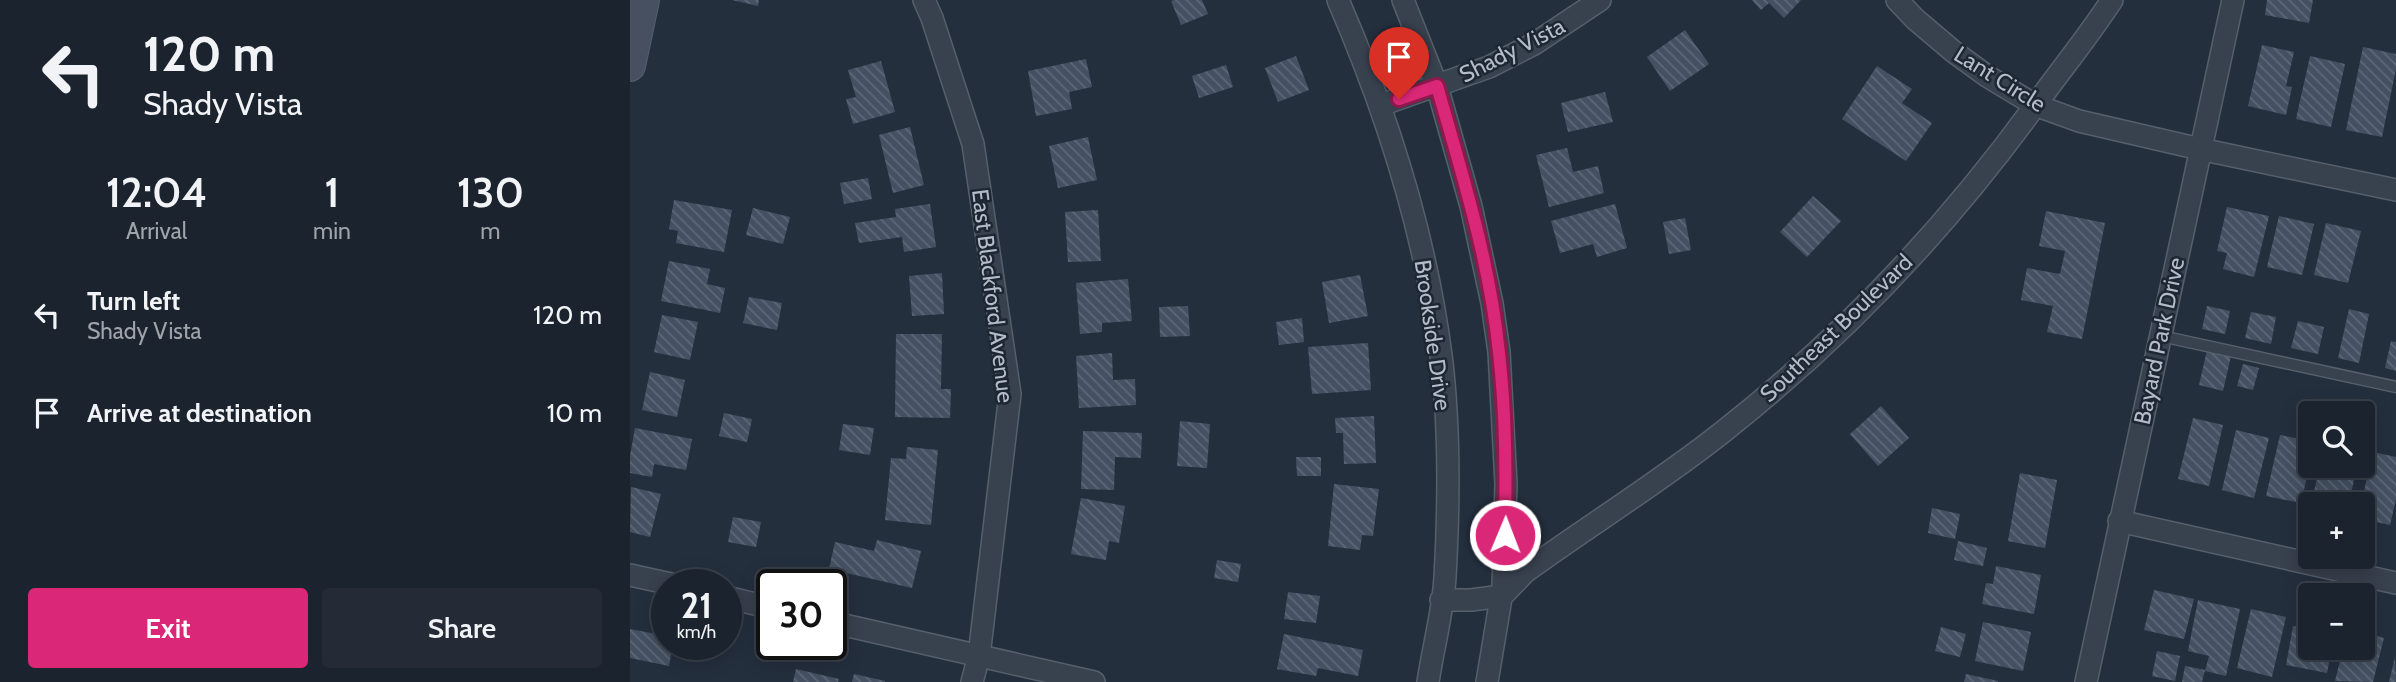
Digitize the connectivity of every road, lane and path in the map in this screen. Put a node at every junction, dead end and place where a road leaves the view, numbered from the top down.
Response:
1 (644, 0) edge
2 (924, 0) edge
3 (1338, 0) edge
4 (1402, 0) edge
5 (1600, 0) edge
6 (1897, 0) edge
7 (2112, 0) edge
8 (2233, 0) edge
9 (630, 66) edge
10 (1437, 86) junction
11 (1381, 105) junction
12 (2035, 105) junction
13 (2200, 149) junction
14 (2396, 190) edge
15 (2161, 336) junction
16 (2396, 387) edge
17 (2119, 521) junction
18 (630, 575) edge
19 (651, 580) edge
20 (2396, 583) edge
21 (1502, 596) junction
22 (1441, 600) junction
23 (847, 626) edge
24 (979, 656) junction
25 (972, 682) edge
26 (1094, 682) edge
27 (1428, 682) edge
28 (1487, 682) edge
29 (2086, 682) edge

1 - 9 street
2 - 24 street, East Blackford Avenue
3 - 11 street, Brookside Drive
4 - 10 street
5 - 10 street, Shady Vista
6 - 12 street, Lant Circle
7 - 12 street, Southeast Boulevard
8 - 13 street, Bayard Park Drive
10 - 11 street, Shady Vista
10 - 21 street
11 - 22 street, Brookside Drive
12 - 13 street, Lant Circle
12 - 21 street, Southeast Boulevard
13 - 14 street, Lant Circle
13 - 15 street, Bayard Park Drive
15 - 16 lane
15 - 17 street, Bayard Park Drive
17 - 20 street
17 - 29 street, Bayard Park Drive
18 - 19 street
21 - 22 street
21 - 28 street
22 - 27 street, Brookside Drive
23 - 24 street
24 - 25 street, East Blackford Avenue
24 - 26 street

